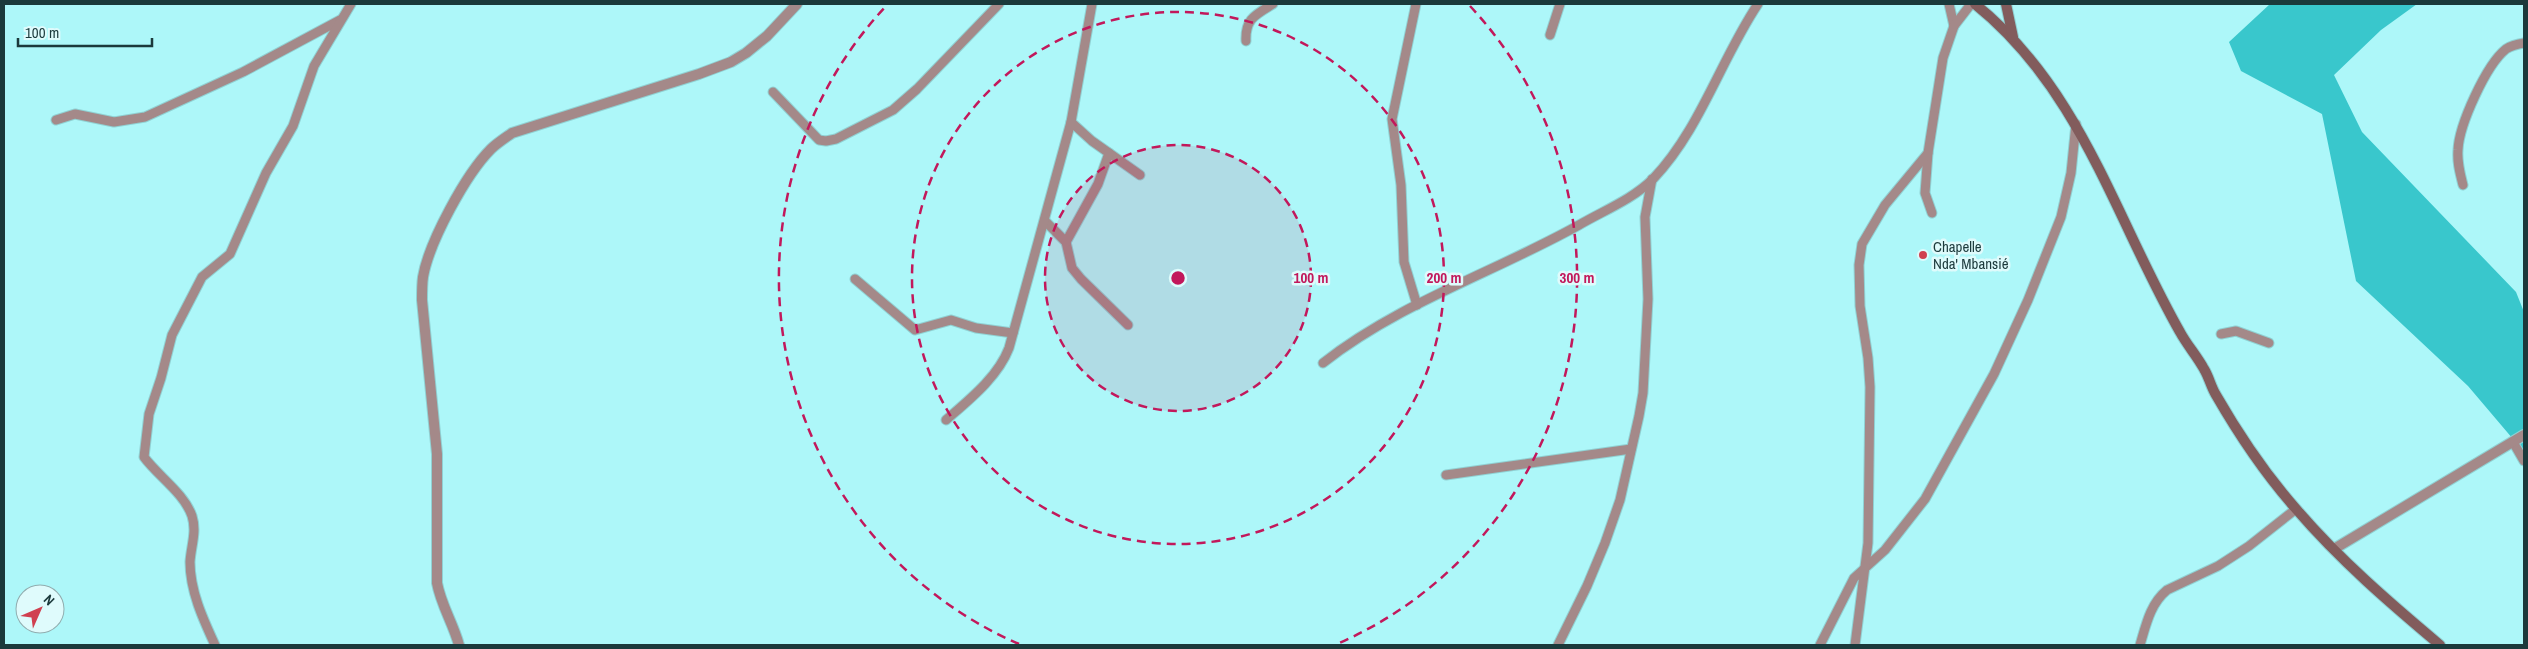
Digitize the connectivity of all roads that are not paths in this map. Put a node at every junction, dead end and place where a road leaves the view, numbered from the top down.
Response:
1 (351, 4) edge
2 (797, 4) edge
3 (999, 4) edge
4 (1092, 4) edge
5 (1273, 4) edge
6 (1416, 4) edge
7 (1560, 4) edge
8 (1758, 4) edge
9 (1949, 4) edge
10 (1971, 4) edge
11 (1975, 4) edge
12 (2006, 4) edge
13 (340, 20) junction
14 (1954, 26) junction
15 (1550, 35) dead end
16 (2013, 37) junction
17 (1246, 41) dead end
18 (2524, 43) edge
19 (773, 92) dead end
20 (56, 120) dead end
21 (1071, 122) junction
22 (2076, 124) junction
23 (1109, 153) junction
24 (1928, 153) junction
25 (1140, 175) dead end
26 (1652, 179) junction
27 (2463, 185) dead end
28 (1932, 213) dead end
29 (1045, 221) junction
30 (1066, 242) junction
31 (855, 279) dead end
32 (1417, 305) junction
33 (1128, 325) dead end
34 (1014, 333) junction
35 (2221, 334) dead end
36 (2269, 343) dead end
37 (1323, 363) dead end
38 (946, 420) dead end
39 (2524, 435) edge
40 (2512, 442) junction
41 (1631, 449) junction
42 (2524, 461) edge
43 (1446, 476) dead end
44 (2296, 509) junction
45 (2334, 549) junction
46 (1866, 566) junction
47 (215, 645) edge
48 (459, 645) edge
49 (1558, 645) edge
50 (1820, 645) edge
51 (1855, 645) edge
52 (2140, 645) edge
53 (2440, 645) edge

1 - 13 street
2 - 48 street
3 - 19 street
4 - 21 street
5 - 17 street
6 - 32 street
7 - 15 street
8 - 26 street
9 - 14 street
10 - 14 street
11 - 16 main road
12 - 16 main road
13 - 20 street
13 - 47 street
14 - 24 street
16 - 22 main road
18 - 27 street
21 - 23 street
21 - 29 street
22 - 44 main road
22 - 46 street
23 - 25 street
23 - 30 street
24 - 28 street
24 - 46 street
26 - 32 street
26 - 41 street
29 - 30 street
29 - 34 street
30 - 33 street
31 - 34 street
32 - 37 street
34 - 38 street
35 - 36 street
39 - 40 street
40 - 42 street
40 - 45 street
41 - 43 street
41 - 49 street
44 - 45 main road
44 - 52 street
45 - 53 main road
46 - 50 street
46 - 51 street

